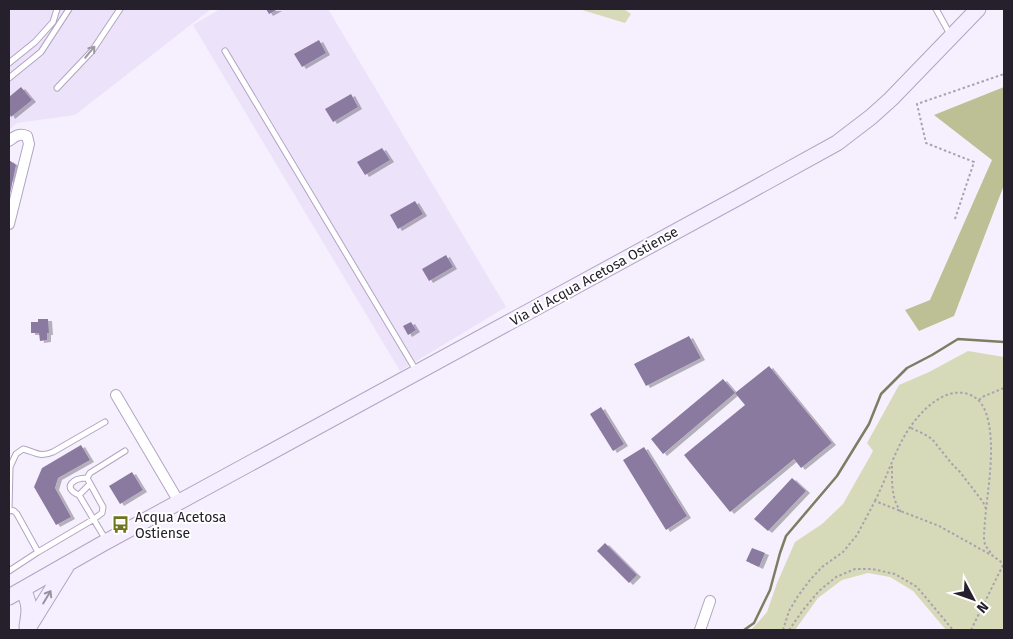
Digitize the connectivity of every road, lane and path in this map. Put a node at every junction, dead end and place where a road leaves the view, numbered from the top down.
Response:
1 (57, 9) edge
2 (68, 9) edge
3 (120, 9) edge
4 (936, 9) edge
5 (978, 9) edge
6 (951, 36) junction
7 (225, 51) dead end
8 (9, 63) edge
9 (1004, 74) edge
10 (9, 78) edge
11 (57, 88) dead end
12 (9, 141) edge
13 (955, 219) dead end
14 (9, 224) edge
15 (418, 372) junction
16 (1004, 388) edge
17 (116, 395) dead end
18 (979, 400) junction
19 (106, 422) dead end
20 (910, 428) junction
21 (125, 451) dead end
22 (892, 463) junction
23 (87, 478) junction
24 (90, 484) junction
25 (79, 495) junction
26 (875, 501) junction
27 (179, 502) junction
28 (986, 509) junction
29 (9, 510) edge
30 (900, 512) junction
31 (94, 519) junction
32 (107, 542) junction
33 (38, 552) junction
34 (993, 556) junction
35 (68, 564) junction
36 (1004, 564) edge
37 (9, 571) edge
38 (23, 589) junction
39 (9, 597) edge
40 (710, 601) dead end
41 (26, 630) edge
42 (700, 630) edge
43 (783, 630) edge
44 (789, 630) edge
45 (953, 630) edge
46 (971, 630) edge

1 - 8 lane
2 - 10 lane
11 -> 3 lane
4 - 6 lane
5 - 6 street, Via di Acqua Acetosa Ostiense
6 - 15 street, Via di Acqua Acetosa Ostiense
7 - 15 lane
9 - 13 path
12 - 14 street
15 - 27 street, Via di Acqua Acetosa Ostiense
16 - 18 path
17 - 27 street
18 - 20 path
18 - 28 path
19 - 29 lane
20 - 22 path
20 - 28 path
21 - 23 lane
22 - 26 path
22 - 30 path
23 - 24 lane
23 - 25 lane
24 - 25 lane
24 - 31 lane
25 - 31 lane
26 - 30 path
26 - 43 path
27 - 32 street, Via di Acqua Acetosa Ostiense
28 - 34 path
29 - 33 lane
30 - 34 path
31 - 32 lane
31 - 33 lane
32 - 35 street, Via di Acqua Acetosa Ostiense
33 - 37 lane
34 - 36 path
35 - 38 street, Via di Acqua Acetosa Ostiense
41 -> 35 street
36 - 46 path
38 - 39 street, Via di Acqua Acetosa Ostiense
38 - 41 street
40 - 42 street
44 - 45 path

